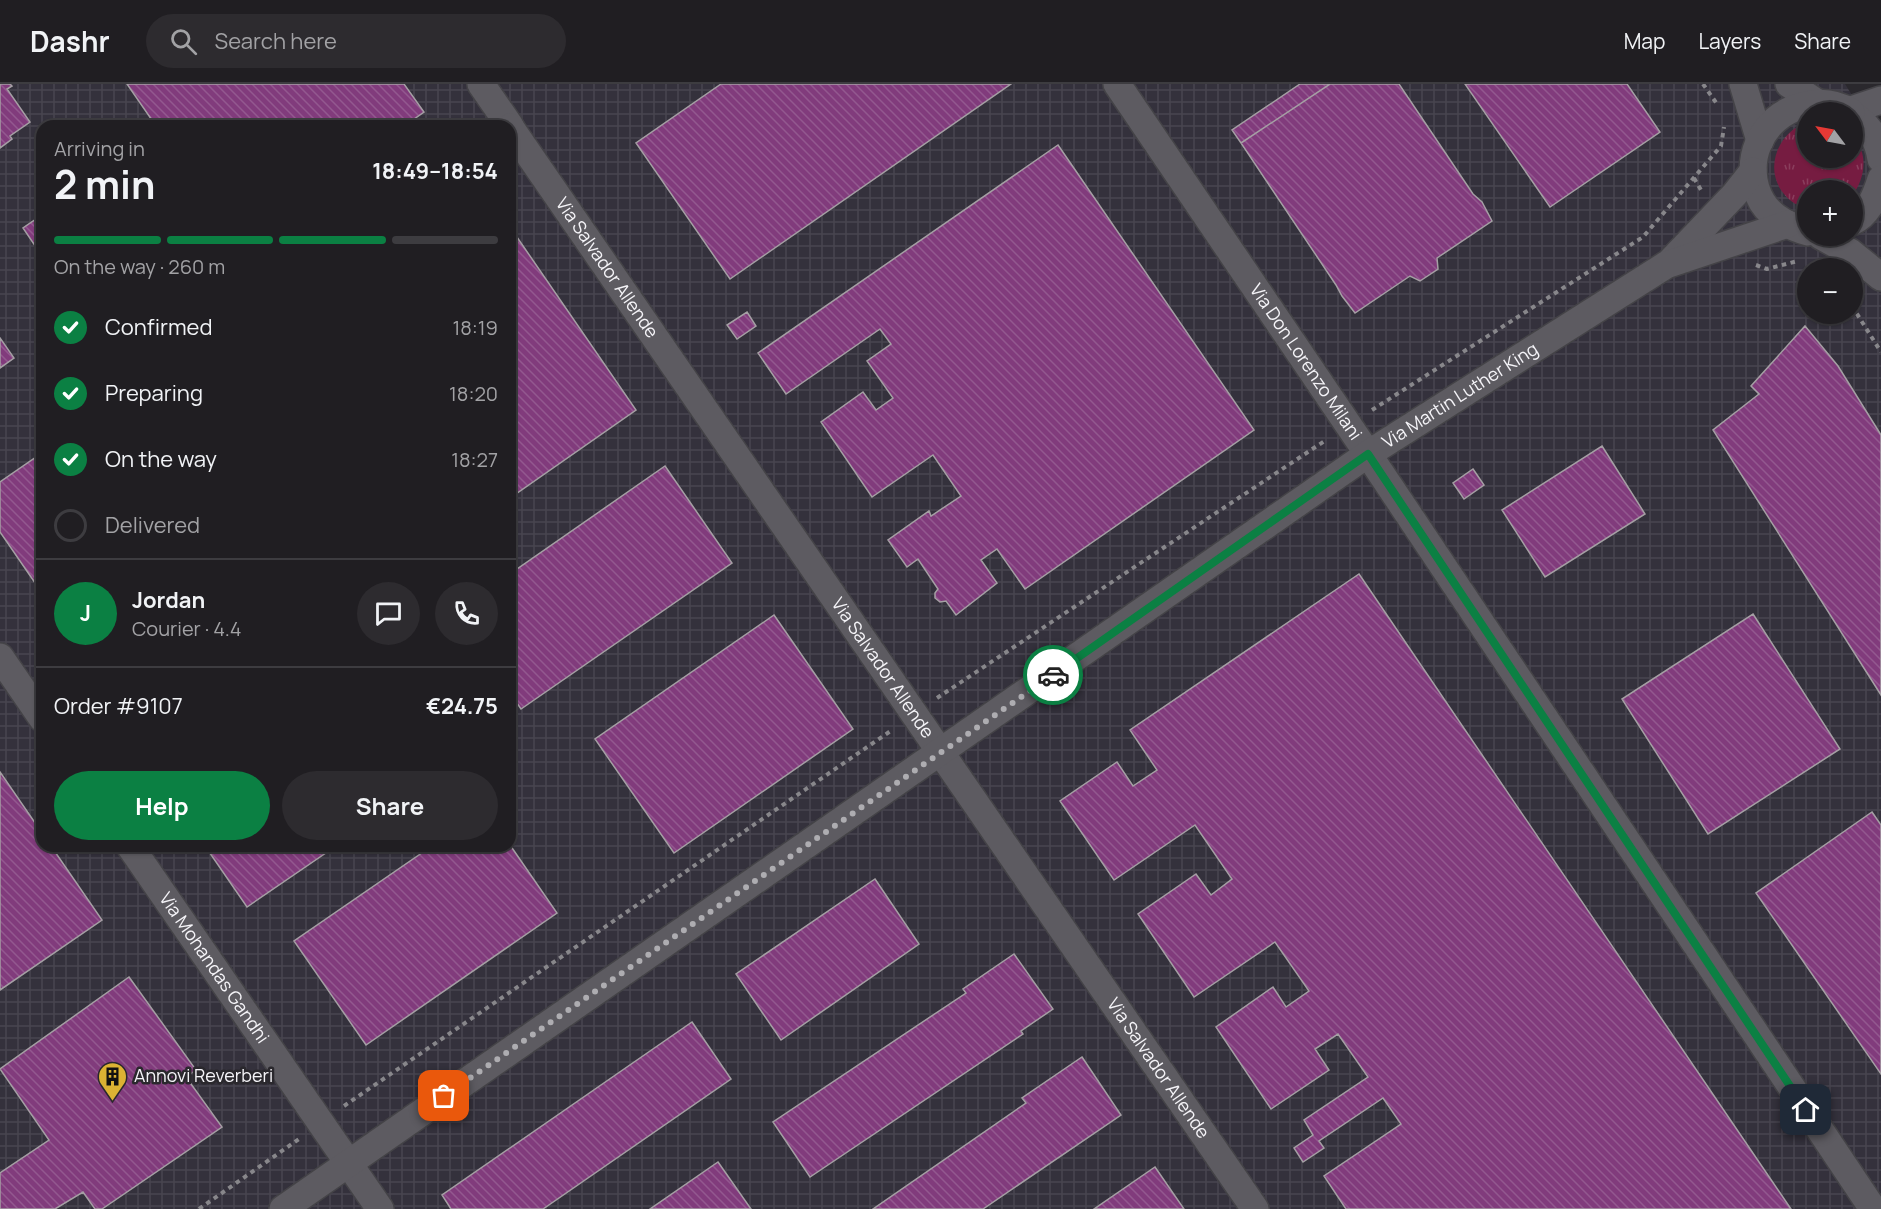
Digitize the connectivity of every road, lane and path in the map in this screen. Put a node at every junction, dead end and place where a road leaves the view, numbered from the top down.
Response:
1 (481, 84) edge
2 (1117, 84) edge
3 (1703, 84) edge
4 (1743, 84) edge
5 (1789, 84) edge
6 (1881, 100) edge
7 (1816, 102) edge
8 (1797, 107) edge
9 (1863, 107) edge
10 (1720, 108) dead end
11 (1726, 116) dead end
12 (506, 120) edge
13 (1863, 121) edge
14 (516, 135) edge
15 (1760, 141) junction
16 (1881, 159) edge
17 (1754, 171) junction
18 (1880, 189) edge
19 (1863, 213) edge
20 (1797, 228) edge
21 (1797, 228) edge
22 (1839, 246) edge
23 (1666, 266) junction
24 (1881, 277) edge
25 (1863, 323) edge
26 (1881, 352) edge
27 (1348, 426) junction
28 (1368, 454) junction
29 (0, 657) edge
30 (12, 686) edge
31 (36, 712) edge
32 (914, 714) junction
33 (941, 753) junction
34 (134, 852) edge
35 (321, 1123) junction
36 (348, 1162) junction
37 (199, 1209) edge
38 (283, 1209) edge
39 (381, 1209) edge
40 (1255, 1209) edge
41 (1873, 1209) edge

1 - 12 street, Via Salvador Allende
2 - 27 street, Via Don Lorenzo Milani
3 - 10 path
4 - 15 street
5 - 7 street
6 - 9 street
8 - 15 street
11 - 27 path
13 - 16 street
14 - 32 street, Via Salvador Allende
15 - 17 street
17 - 20 street
17 - 23 street
18 - 19 street
21 - 23 street
22 - 24 street
23 - 28 street, Via Martin Luther King
25 - 26 path
27 - 28 street, Via Don Lorenzo Milani
27 - 32 path
28 - 33 street, Via Martin Luther King
28 - 41 street, Via Don Lorenzo Milani
29 - 30 street
30 - 31 street
32 - 33 street, Via Salvador Allende
32 - 35 path
33 - 36 street, Via Martin Luther King
33 - 40 street, Via Salvador Allende
34 - 35 street, Via Mohandas Gandhi
35 - 36 street, Via Mohandas Gandhi
35 - 37 path
36 - 38 street, Via Martin Luther King
36 - 39 street, Via Mohandas Gandhi

